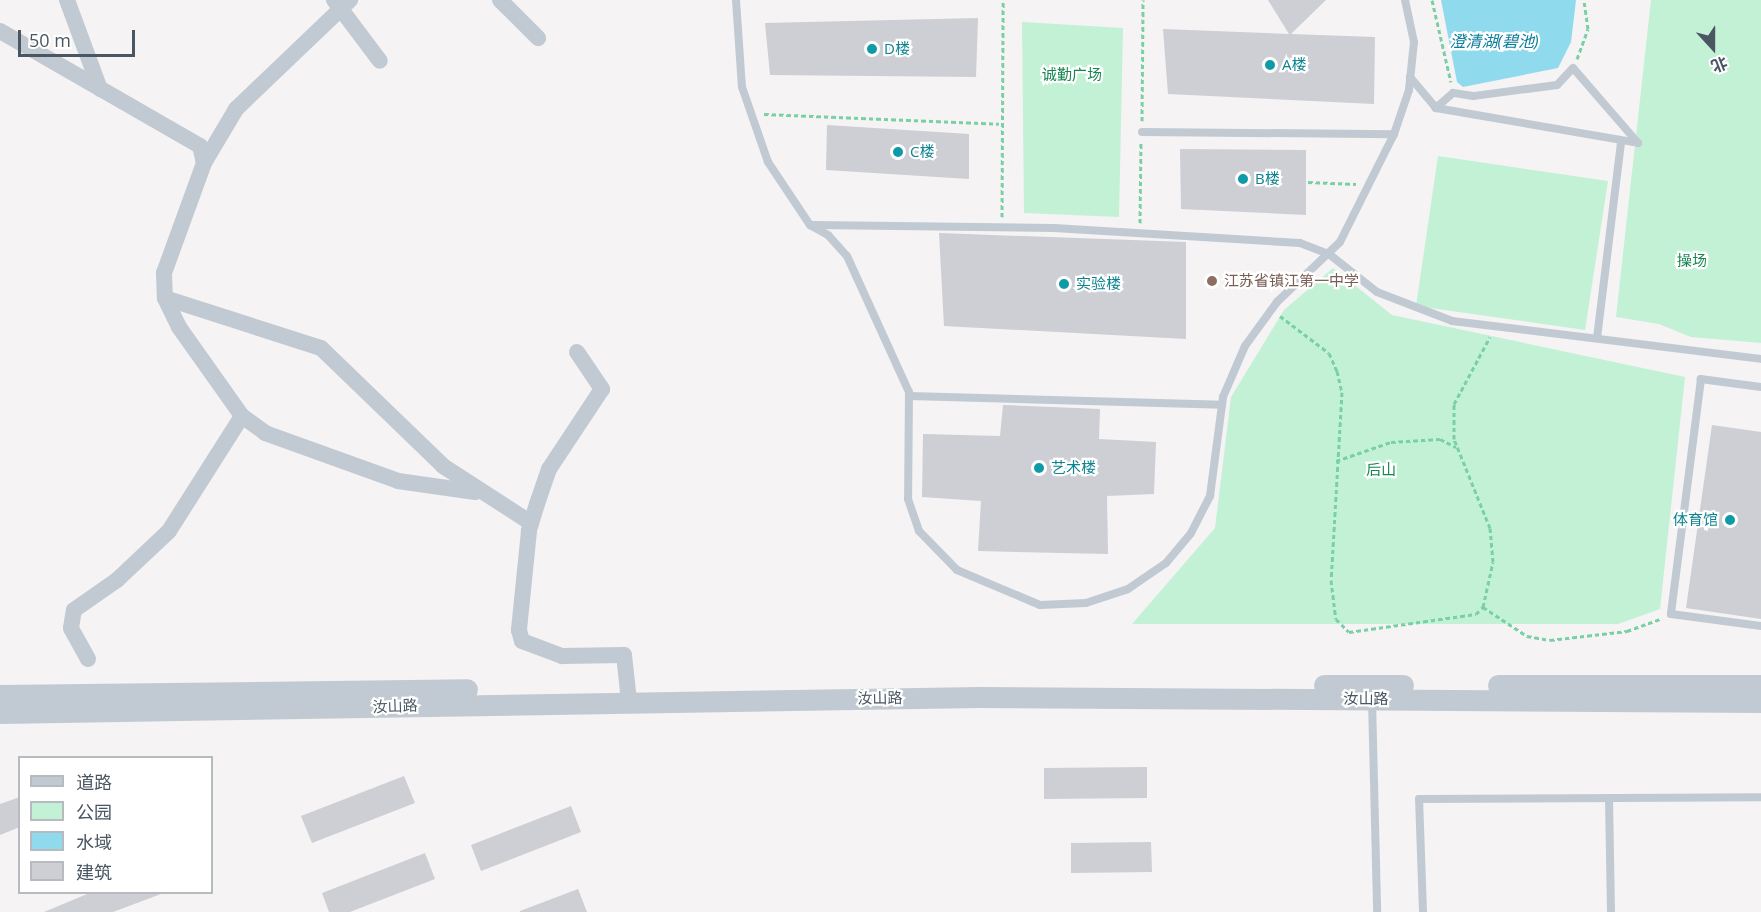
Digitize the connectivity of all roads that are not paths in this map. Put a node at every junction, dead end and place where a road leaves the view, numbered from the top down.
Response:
1 (67, 0) edge
2 (500, 0) edge
3 (736, 0) edge
4 (1405, 0) edge
5 (341, 3) edge
6 (0, 31) edge
7 (538, 38) dead end
8 (380, 62) dead end
9 (1410, 77) junction
10 (100, 89) junction
11 (1436, 108) junction
12 (1142, 132) road end
13 (1394, 134) junction
14 (1621, 142) junction
15 (204, 163) junction
16 (810, 225) junction
17 (1329, 254) junction
18 (165, 298) junction
19 (1597, 338) junction
20 (577, 352) dead end
21 (1761, 359) edge
22 (1761, 387) edge
23 (909, 396) junction
24 (1222, 405) junction
25 (242, 416) junction
26 (477, 492) junction
27 (531, 522) junction
28 (1761, 626) edge
29 (88, 659) dead end
30 (1761, 685) edge
31 (628, 694) junction
32 (0, 695) edge
33 (1372, 699) junction
34 (1761, 702) edge
35 (0, 713) edge
36 (1761, 797) edge
37 (1609, 798) junction
38 (1377, 912) edge
39 (1423, 912) edge
40 (1611, 912) edge

1 - 10 street
2 - 7 street
3 - 16 lane
4 - 9 lane
5 - 8 street
5 - 15 street
6 - 10 street
9 - 11 lane
9 - 13 lane
10 - 15 street
11 - 14 lane
11 - 14 lane
12 - 13 lane
13 - 17 lane
14 - 19 lane
15 - 18 street
16 - 17 lane
16 - 23 lane
17 - 19 lane
17 - 24 lane
18 - 25 street
18 - 26 street
19 - 21 lane
20 - 27 street
22 - 28 lane
23 - 24 lane
23 - 24 lane
25 - 26 street
25 - 29 street
26 - 27 street
27 - 31 street
30 - 31 street, 汝山路
31 - 32 street, 汝山路
31 - 33 street, 汝山路
31 - 35 street, 汝山路
33 - 34 street, 汝山路
33 - 38 lane
36 - 37 lane
37 - 39 lane
37 - 40 lane

